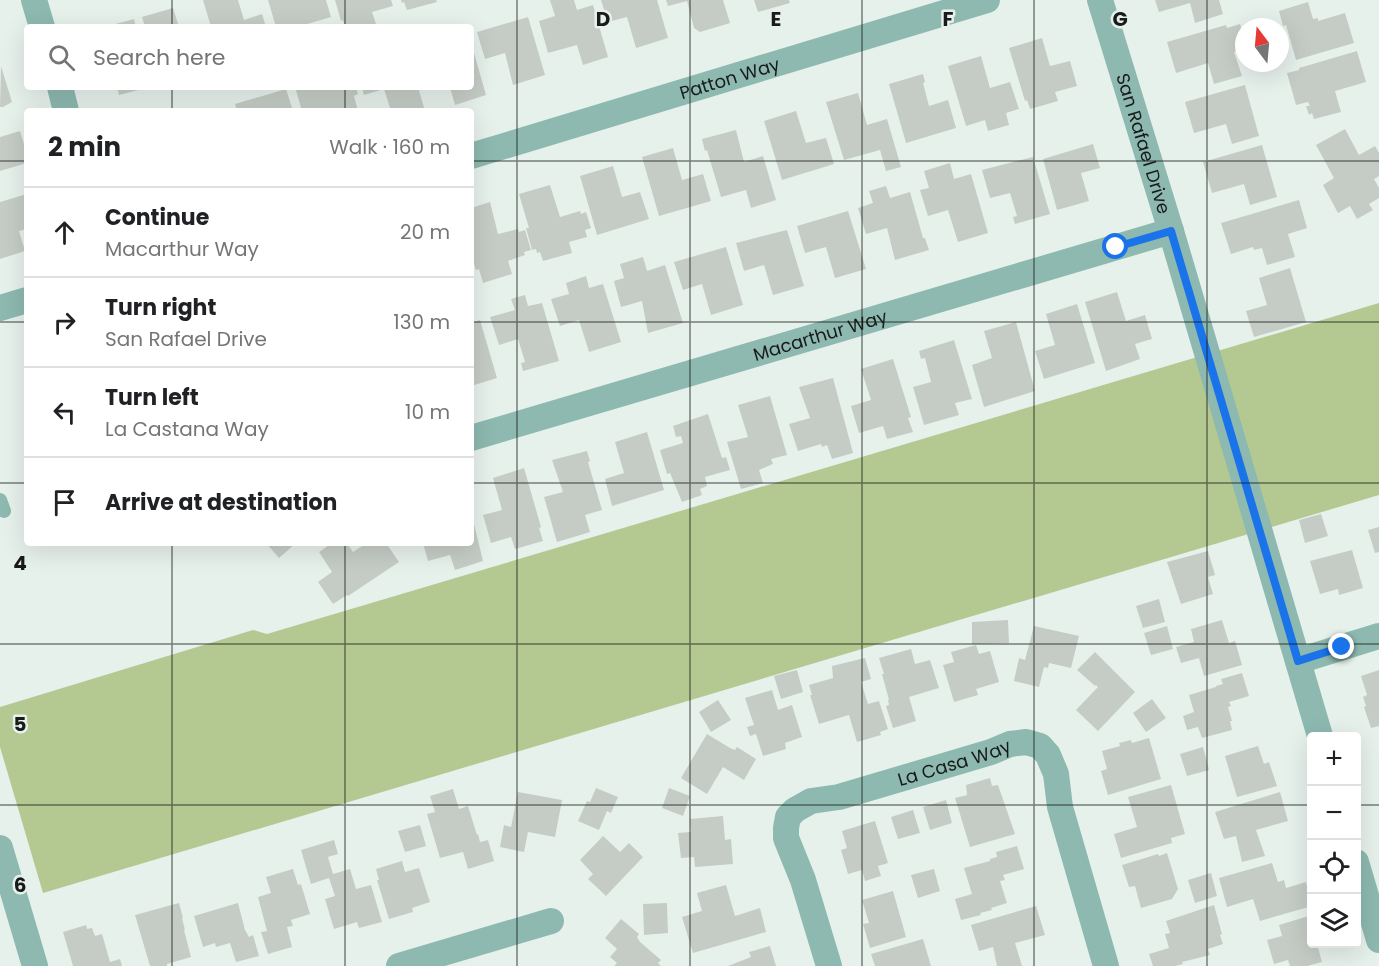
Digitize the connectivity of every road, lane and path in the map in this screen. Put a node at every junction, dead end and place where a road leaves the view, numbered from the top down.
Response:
1 (34, 0) edge
2 (987, 0) edge
3 (1100, 0) edge
4 (41, 24) edge
5 (61, 90) edge
6 (65, 108) edge
7 (474, 155) edge
8 (1171, 231) junction
9 (24, 301) edge
10 (0, 308) edge
11 (474, 437) edge
12 (1379, 636) edge
13 (1298, 661) junction
14 (1319, 732) edge
15 (0, 848) edge
16 (1361, 879) edge
17 (551, 921) dead end
18 (1379, 940) edge
19 (35, 966) edge
20 (399, 966) edge
21 (829, 966) edge
22 (1106, 966) edge

1 - 4 street
2 - 7 street, Patton Way
3 - 8 street, San Rafael Drive
5 - 6 street
8 - 11 street, Macarthur Way
8 - 13 street, San Rafael Drive
9 - 10 street
12 - 13 street
13 - 14 street, San Rafael Drive
15 - 19 street
16 - 18 street
17 - 20 street
21 - 22 street, La Casa Way

